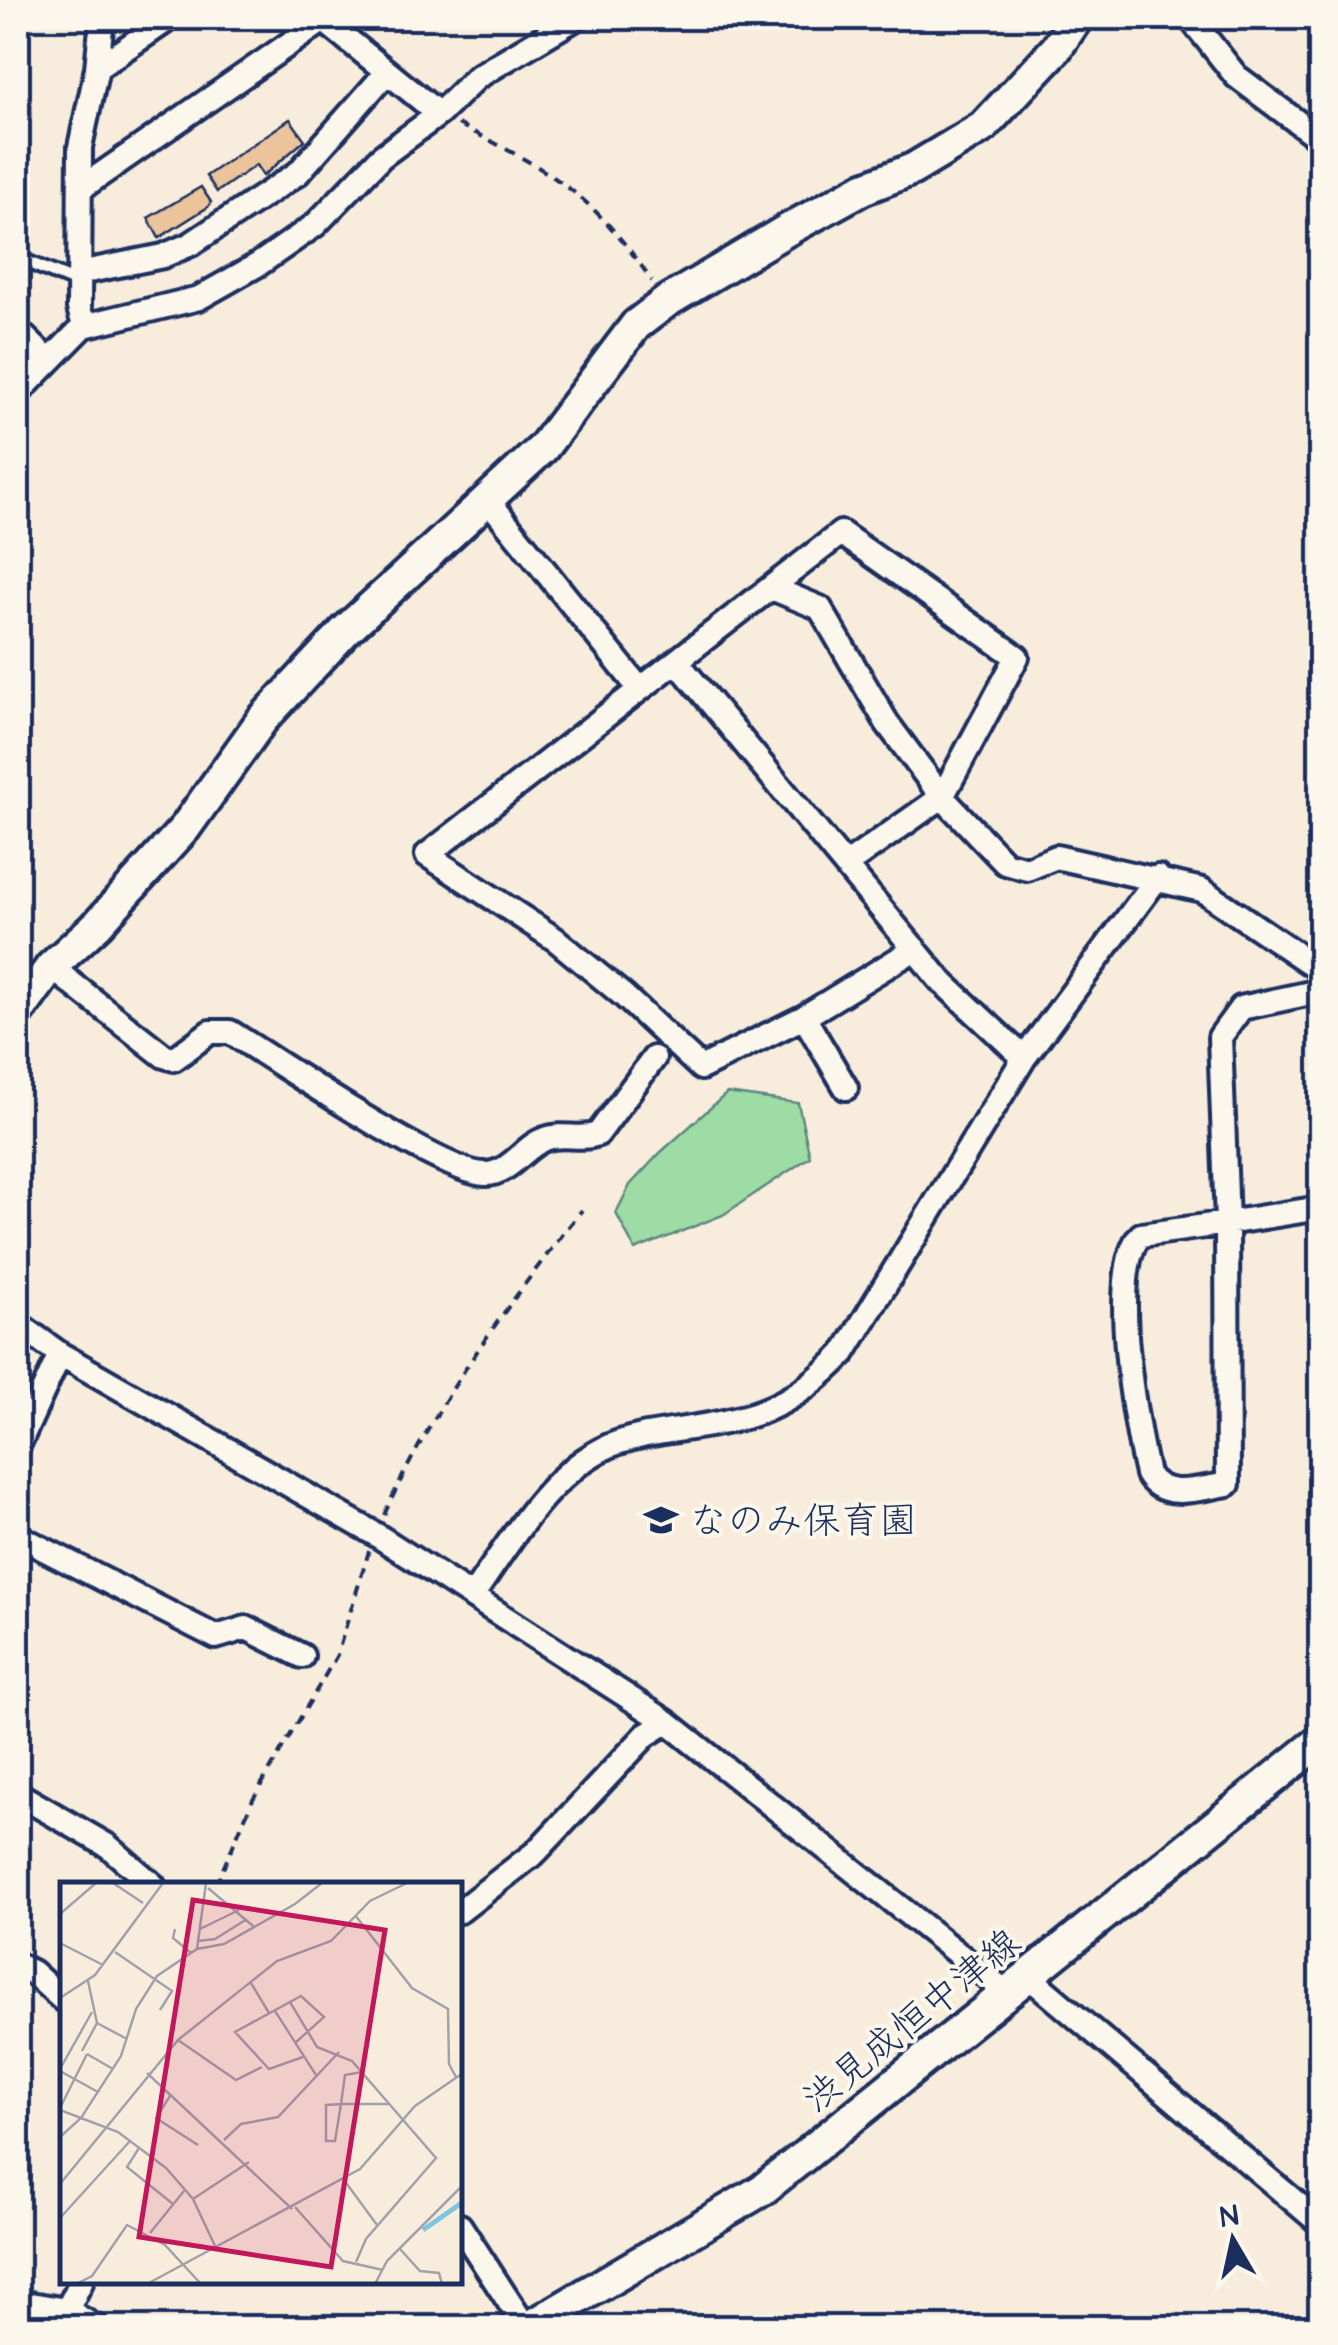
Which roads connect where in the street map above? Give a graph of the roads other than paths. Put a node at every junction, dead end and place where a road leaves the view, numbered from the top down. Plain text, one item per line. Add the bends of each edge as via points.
1 (102, 18) edge
2 (170, 18) edge
3 (323, 18) edge
4 (576, 18) edge
5 (1077, 18) edge
6 (1190, 18) edge
7 (97, 68) junction
8 (388, 72) junction
9 (439, 114) junction
10 (1320, 139) edge
11 (80, 189) junction
12 (18, 258) edge
13 (79, 278) junction
14 (84, 326) junction
15 (18, 332) edge
16 (49, 361) junction
17 (18, 392) edge
18 (488, 500) junction
19 (774, 589) junction
20 (678, 662) junction
21 (639, 688) junction
22 (942, 797) junction
23 (847, 864) junction
24 (1158, 877) junction
25 (915, 949) junction
26 (51, 966) junction
27 (1320, 970) edge
28 (1320, 991) edge
29 (18, 1013) edge
30 (804, 1017) junction
31 (654, 1058) dead end
32 (1024, 1058) junction
33 (846, 1088) dead end
34 (1320, 1208) edge
35 (1227, 1223) junction
36 (18, 1324) edge
37 (60, 1354) junction
38 (18, 1446) edge
39 (18, 1536) edge
40 (472, 1596) junction
41 (302, 1656) dead end
42 (667, 1722) junction
43 (1320, 1742) edge
44 (18, 1794) edge
45 (150, 1882) edge
46 (462, 1909) edge
47 (18, 1965) edge
48 (1017, 1984) junction
49 (60, 1997) edge
50 (1320, 2223) edge
51 (462, 2229) edge
52 (79, 2285) edge
53 (18, 2302) edge
54 (67, 2310) junction
55 (98, 2328) edge
56 (527, 2328) edge

1 - 7 street
2 - 7 street
3 - 8 street
3 - 11 street
4 - 9 street via 488,69
5 - 18 street via 984,127 787,230 636,325 543,448
6 - 10 street via 1236,76
7 - 11 street via 80,148
8 - 9 street
8 - 13 street via 298,173 192,244
9 - 14 street via 392,147 315,225 210,294
11 - 13 street
12 - 13 lane
13 - 14 street
14 - 16 street
15 - 16 street
16 - 17 street
18 - 21 street
18 - 26 street via 346,631 262,720 172,843
19 - 20 street
19 - 22 street via 820,608 887,723
19 - 22 street via 841,533 1017,657
20 - 21 street
20 - 23 street
21 - 30 street via 427,855 554,939 701,1068
22 - 23 street
22 - 24 street via 1005,863 1027,869 1056,857
23 - 25 street
24 - 27 street via 1202,890
24 - 32 street
25 - 30 street
25 - 32 street
26 - 29 street
26 - 31 street via 164,1056 174,1059 210,1032 230,1032 408,1141 460,1169 487,1174 544,1139 598,1134
28 - 35 street via 1241,1008 1220,1038
30 - 33 street
32 - 40 street via 844,1353 814,1385 738,1422 652,1434 585,1460 542,1500
34 - 35 street
35 - 35 street via 1228,1484 1166,1490 1147,1474 1127,1365 1130,1251 1141,1236
36 - 37 street
37 - 38 street
37 - 40 street
39 - 41 street via 216,1637 246,1628
40 - 42 street
42 - 46 street via 646,1735 536,1852
42 - 48 street
43 - 48 street, 渋見成恒中津線
44 - 45 street via 108,1846
47 - 49 street
48 - 50 street
48 - 56 street, 渋見成恒中津線 via 762,2190
51 - 56 street
52 - 54 street
53 - 54 street
54 - 55 street

